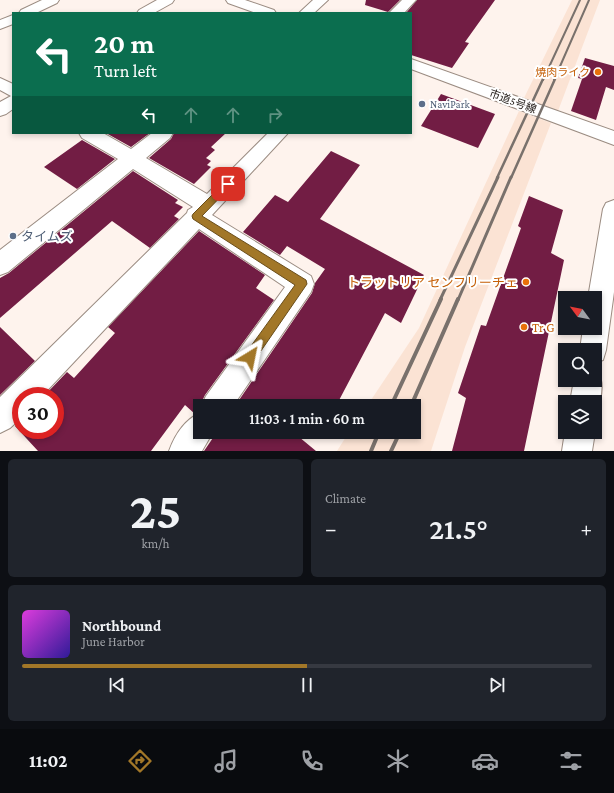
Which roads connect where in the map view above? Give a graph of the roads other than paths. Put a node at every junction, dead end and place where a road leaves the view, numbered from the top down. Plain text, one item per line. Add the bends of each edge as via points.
1 (52, 0) edge
2 (167, 0) edge
3 (233, 0) edge
4 (321, 0) edge
5 (409, 0) edge
6 (33, 12) edge
7 (146, 12) edge
8 (266, 12) edge
9 (307, 12) edge
10 (397, 12) edge
11 (12, 19) edge
12 (0, 25) edge
13 (412, 64) edge
14 (0, 83) edge
15 (12, 90) edge
16 (12, 102) edge
17 (0, 110) edge
18 (90, 134) edge
19 (163, 134) edge
20 (277, 134) edge
21 (614, 138) edge
22 (133, 159) junction
23 (614, 209) edge
24 (202, 210) junction
25 (0, 264) edge
26 (593, 343) edge
27 (30, 387) edge
28 (221, 399) edge
29 (12, 405) edge
30 (0, 418) edge
31 (193, 438) edge
32 (579, 439) edge
33 (184, 451) edge
34 (577, 451) edge

1 - 6 street
2 - 7 street
3 - 8 street
4 - 9 street
5 - 10 street
11 - 12 street
13 - 21 street, 市道5号線
14 - 15 street
16 - 17 street
18 - 22 street
19 - 22 street
20 - 24 street
22 - 24 street
22 - 25 street
23 - 26 street
24 - 27 street
24 - 28 street via 302,284
29 - 30 street
31 - 33 street
32 - 34 street

